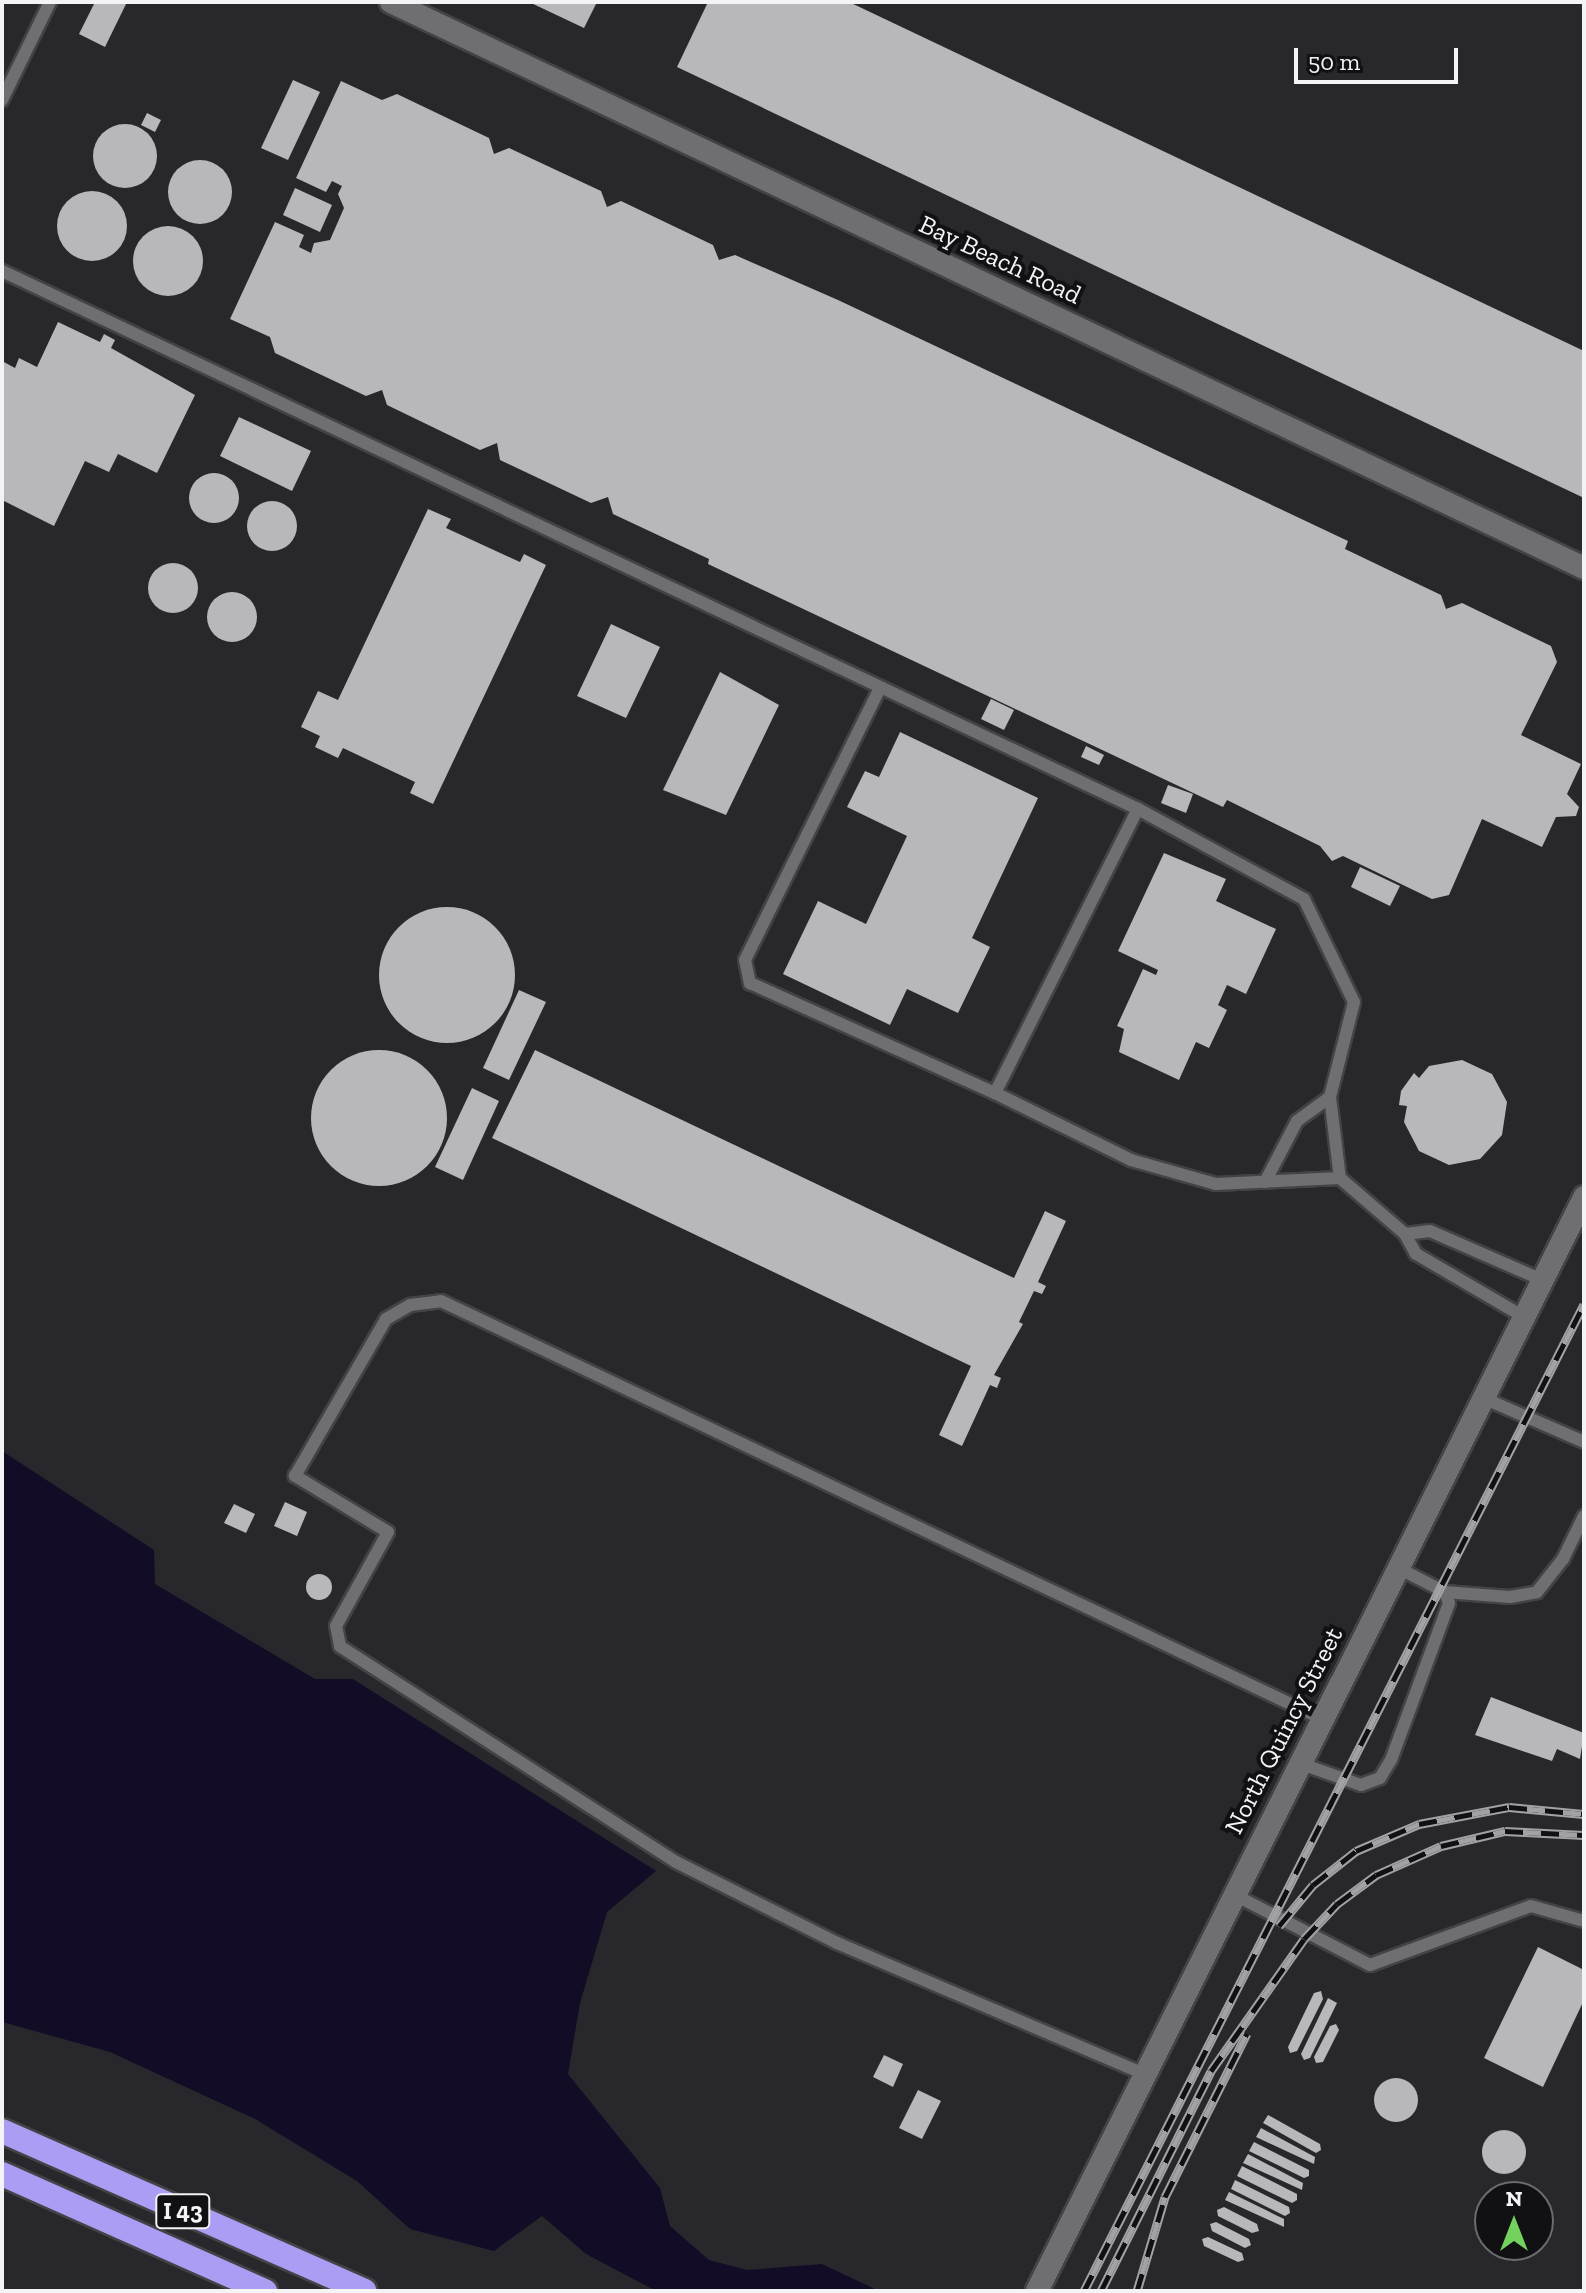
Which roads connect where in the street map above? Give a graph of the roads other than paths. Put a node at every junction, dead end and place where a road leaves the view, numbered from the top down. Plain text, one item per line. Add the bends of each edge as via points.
1 (50, 2) edge
2 (391, 2) edge
3 (2, 100) edge
4 (2, 271) edge
5 (1584, 568) edge
6 (879, 690) junction
7 (1138, 809) junction
8 (995, 1093) junction
9 (1330, 1097) junction
10 (1340, 1178) junction
11 (1265, 1182) junction
12 (1584, 1197) edge
13 (1405, 1234) junction
14 (1542, 1280) junction
15 (1524, 1317) junction
16 (1483, 1398) junction
17 (1584, 1442) edge
18 (1584, 1516) edge
19 (1398, 1568) junction
20 (1445, 1592) junction
21 (1322, 1719) junction
22 (1299, 1763) junction
23 (1233, 1894) junction
24 (1584, 1921) edge
25 (1144, 2074) junction
26 (2, 2131) edge
27 (2, 2174) edge
28 (265, 2291) edge
29 (364, 2291) edge
30 (1037, 2291) edge

1 - 3 lane
2 - 5 street, Bay Beach Road
4 - 6 lane
6 - 7 lane
6 - 8 lane via 745,960 750,983
7 - 8 lane
7 - 9 lane via 1304,899 1354,1002
8 - 11 lane via 1131,1160 1216,1184
9 - 10 lane
9 - 11 lane via 1297,1121
10 - 11 lane
10 - 13 lane
12 - 14 street, North Quincy Street
13 - 14 lane via 1430,1231
13 - 15 lane via 1416,1254
14 - 15 street, North Quincy Street
15 - 16 street, North Quincy Street
16 - 17 lane
16 - 19 street, North Quincy Street
18 - 20 lane via 1563,1559 1537,1592 1510,1597
19 - 20 lane
19 - 21 street, North Quincy Street
20 - 22 lane via 1448,1616 1380,1778 1361,1785
21 - 22 street, North Quincy Street
21 - 25 lane via 441,1301 410,1305 386,1319 295,1476 388,1532 336,1626 340,1646 676,1862 837,1943
22 - 23 street, North Quincy Street
23 - 24 lane via 1370,1965 1531,1906
23 - 25 street, North Quincy Street
25 - 30 street, North Quincy Street
26 - 29 highway, I 43
27 - 28 highway, I 43

